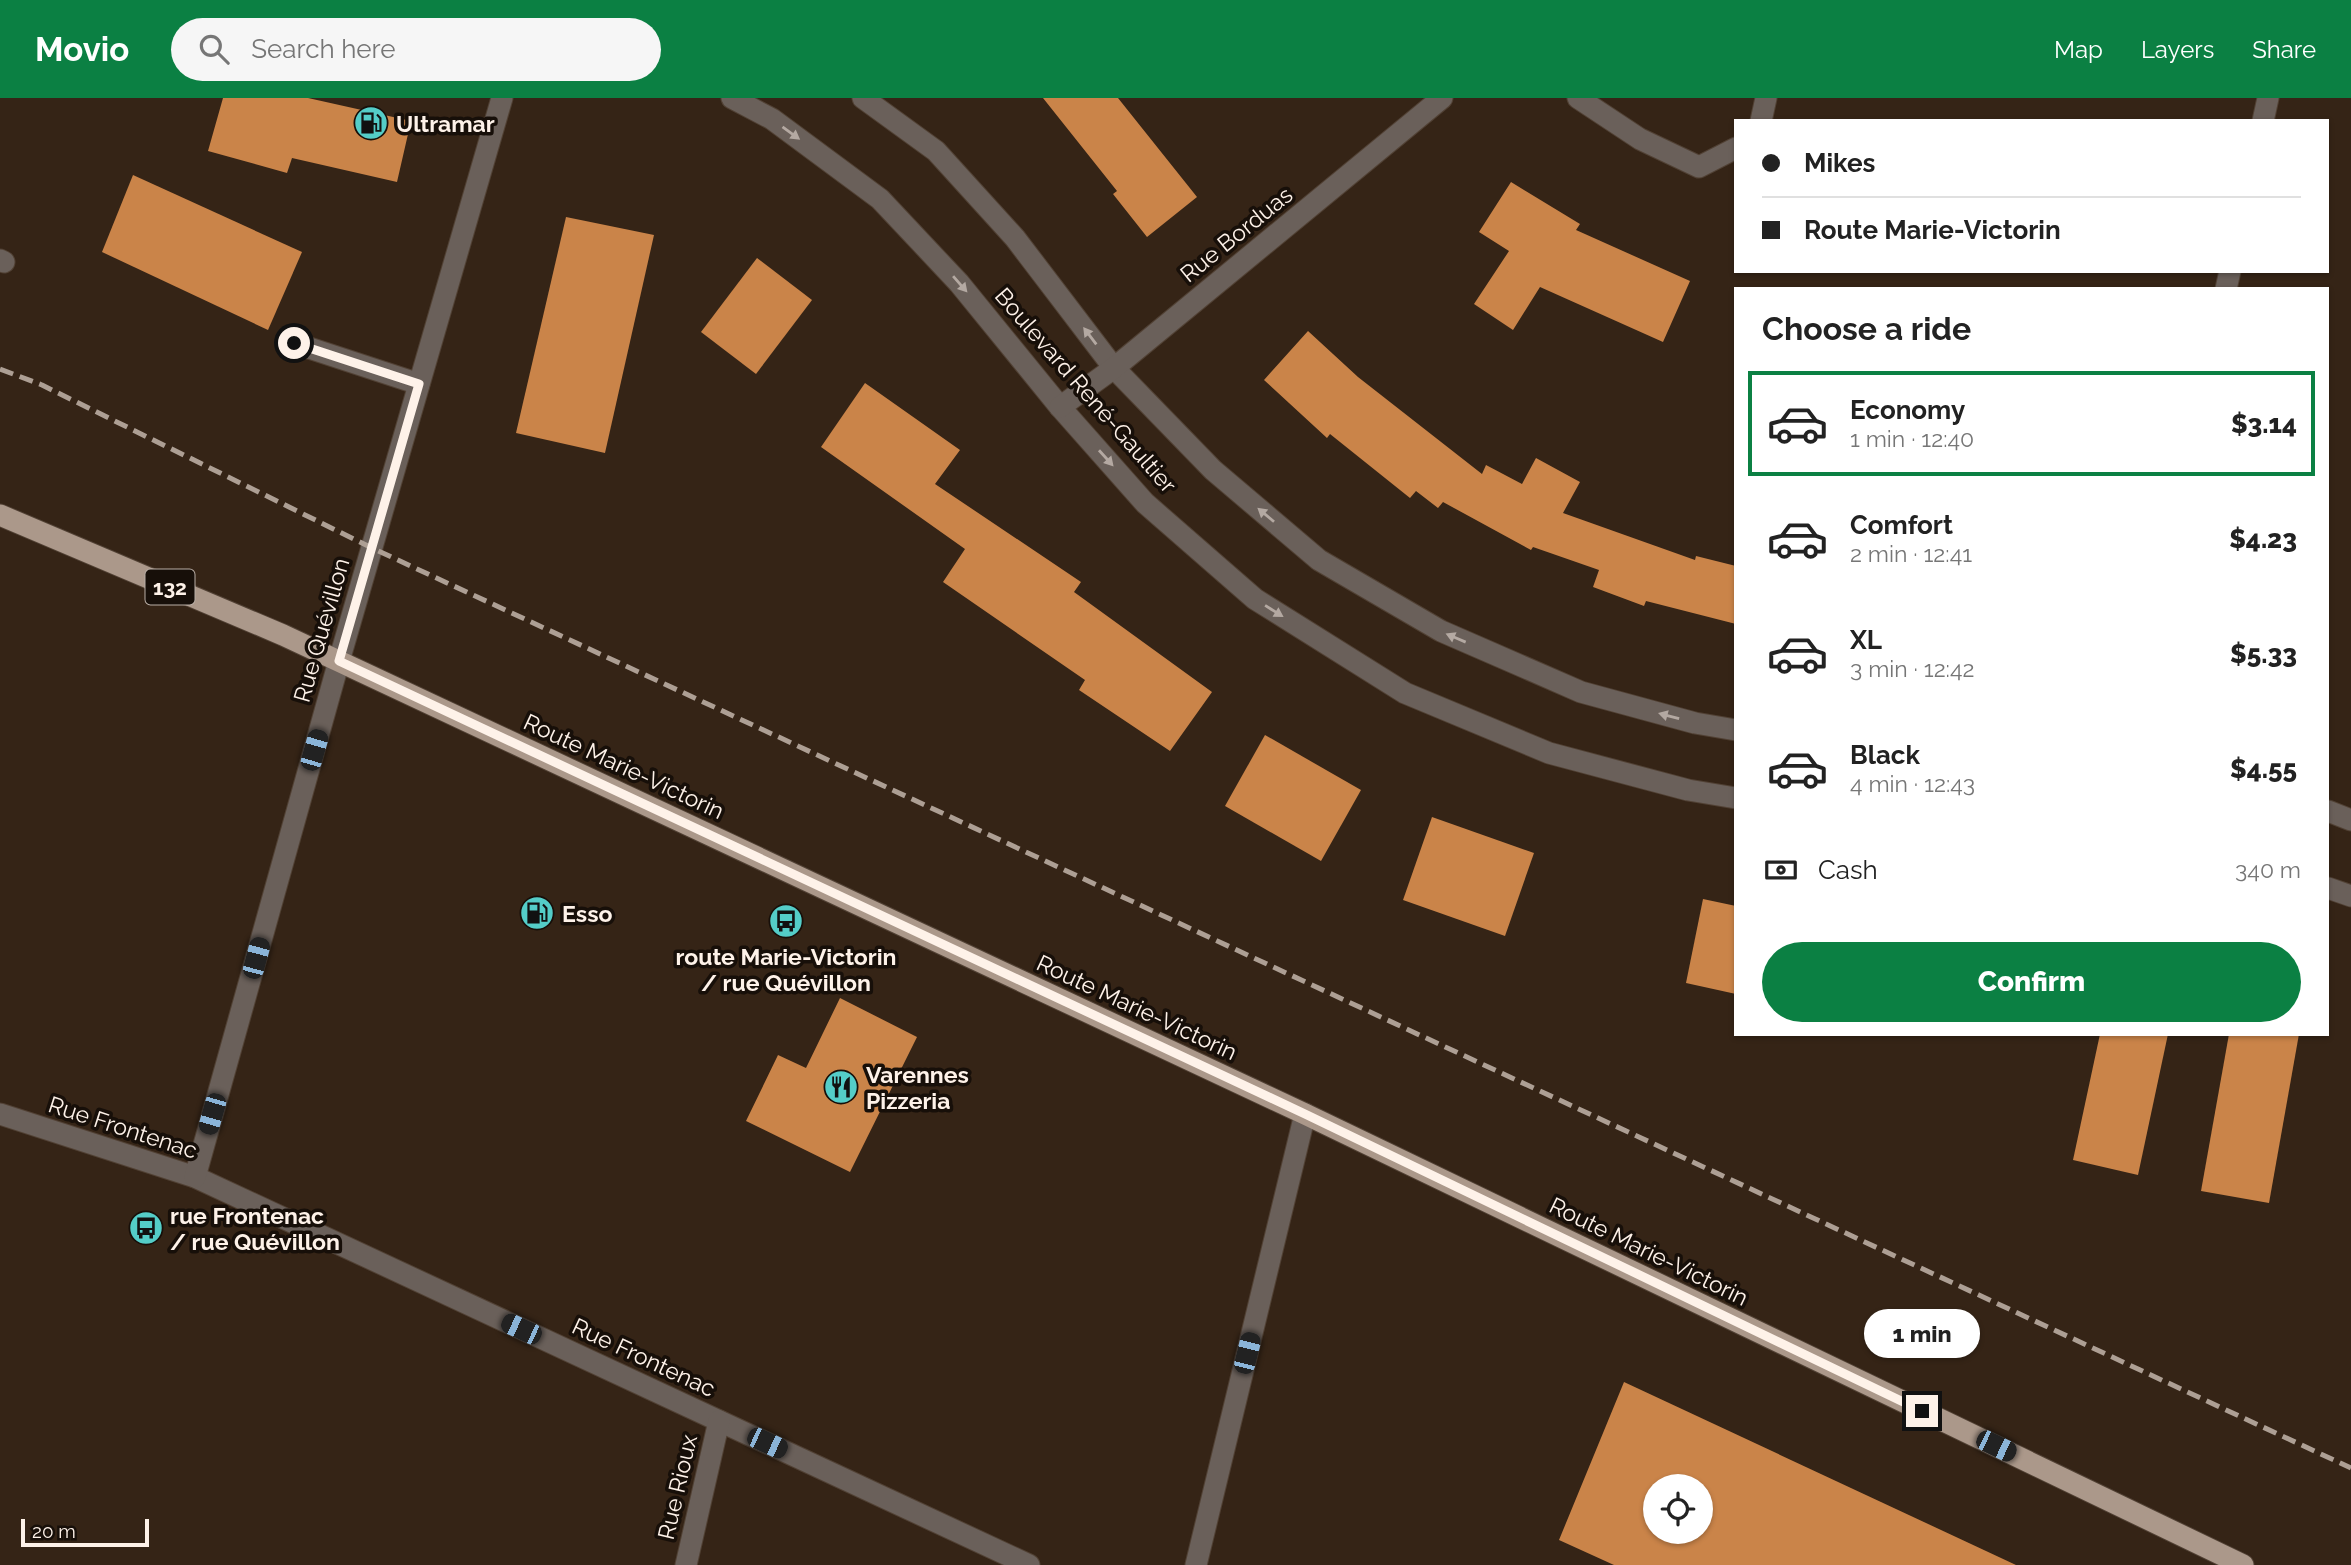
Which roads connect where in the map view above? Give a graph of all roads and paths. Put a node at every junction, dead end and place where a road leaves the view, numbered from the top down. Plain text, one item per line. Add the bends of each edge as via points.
1 (502, 98) edge
2 (732, 98) edge
3 (863, 98) edge
4 (1442, 98) edge
5 (1578, 98) edge
6 (1766, 98) edge
7 (2268, 98) edge
8 (1761, 119) edge
9 (2263, 119) edge
10 (1734, 149) edge
11 (294, 343) dead end
12 (1114, 368) junction
13 (419, 384) junction
14 (1060, 407) junction
15 (0, 515) edge
16 (339, 661) junction
17 (1734, 730) edge
18 (1734, 798) edge
19 (2329, 811) edge
20 (2351, 820) edge
21 (2329, 888) edge
22 (2351, 896) edge
23 (0, 1114) edge
24 (1305, 1114) junction
25 (195, 1177) junction
26 (719, 1421) junction
27 (686, 1565) edge
28 (1029, 1565) edge
29 (1196, 1565) edge
30 (2243, 1565) edge

1 - 13 street, Rue Quévillon
2 -> 14 street, Boulevard René-Gaultier via 772,119 880,199 959,283
12 -> 3 street, Boulevard René-Gaultier via 1015,238 936,151
4 - 12 street, Rue Borduas
5 - 10 street via 1640,139 1699,167
6 - 8 street
7 - 9 street
11 - 13 street
12 - 14 street, Rue Borduas
17 -> 12 street, Boulevard René-Gaultier via 1581,692 1441,631 1319,560 1213,471
13 - 16 street, Rue Quévillon
14 -> 18 street, Boulevard René-Gaultier via 1145,503 1255,599 1405,693 1549,753
15 - 16 main road, Route Marie-Victorin / 132
16 - 24 main road, Route Marie-Victorin / 132
16 - 25 street, Rue Quévillon
19 - 20 street
21 - 22 street
23 - 25 street, Rue Frontenac
24 - 29 street
24 - 30 main road, Route Marie-Victorin / 132
25 - 26 street, Rue Frontenac
26 - 27 street, Rue Rioux
26 - 28 street, Rue Frontenac

